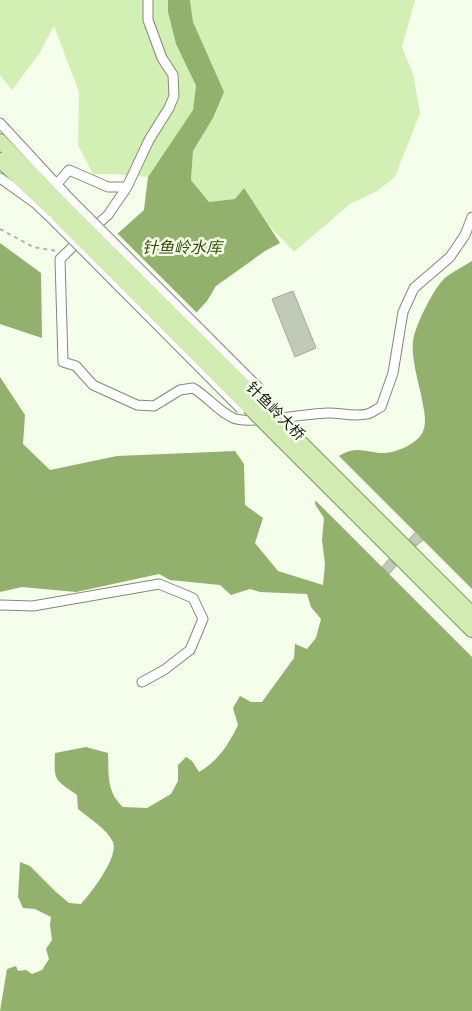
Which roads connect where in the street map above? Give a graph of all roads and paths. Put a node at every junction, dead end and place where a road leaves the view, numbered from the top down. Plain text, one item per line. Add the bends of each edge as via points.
1 (148, 0) edge
2 (0, 123) edge
3 (0, 141) edge
4 (0, 160) edge
5 (0, 178) edge
6 (56, 185) junction
7 (127, 188) junction
8 (62, 211) junction
9 (472, 217) edge
10 (0, 229) edge
11 (66, 252) junction
12 (260, 389) dead end
13 (241, 409) dead end
14 (0, 605) edge
15 (472, 614) edge
16 (472, 630) edge
17 (142, 682) dead end

1 - 7 street via 148,20 172,75 174,96
2 - 6 street
3 - 8 main road
4 - 8 main road
5 - 8 street via 35,203
6 - 7 street via 69,170 108,187
6 - 8 street
7 - 11 street via 108,215
8 - 12 street, bridge
8 - 13 street, bridge
8 - 15 main road, 针鱼岭大桥, bridge
8 - 16 main road, 针鱼岭大桥, bridge
9 - 11 street via 465,235 450,257 414,288 403,312 387,392 381,407 368,414 328,413 252,420 234,418 193,388 180,390 154,406 137,405 93,385 76,366 63,362 60,259
10 - 11 path via 33,247
14 - 17 street via 33,606 158,584 194,598 203,619 190,650

